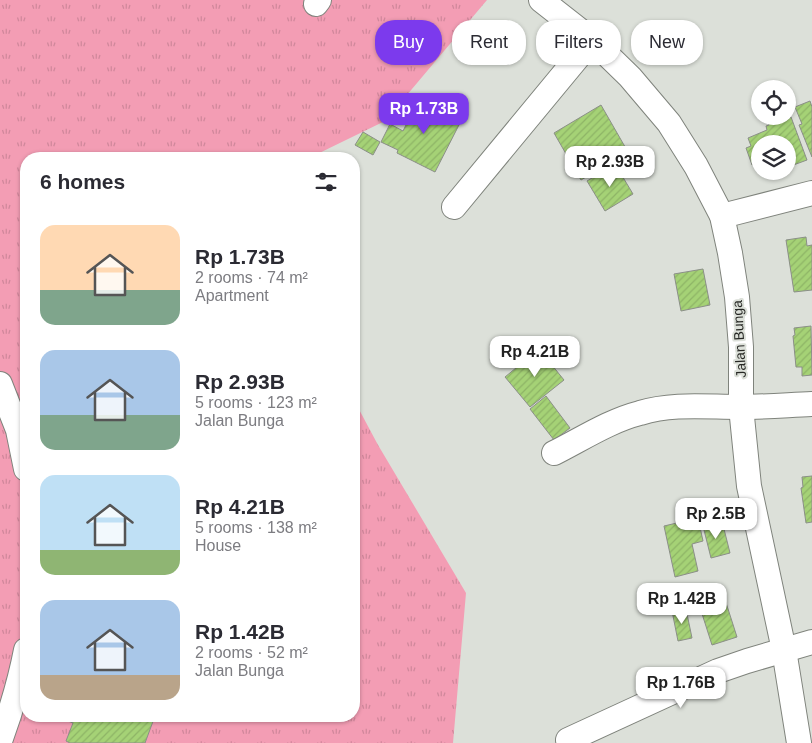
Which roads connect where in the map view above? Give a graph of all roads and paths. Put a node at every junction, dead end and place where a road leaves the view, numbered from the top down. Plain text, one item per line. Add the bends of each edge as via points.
1 (541, 0) edge
2 (566, 20) edge
3 (571, 65) edge
4 (618, 65) edge
5 (812, 193) edge
6 (454, 207) dead end
7 (722, 216) junction
8 (0, 384) edge
9 (812, 404) edge
10 (741, 407) junction
11 (20, 440) edge
12 (554, 453) dead end
13 (812, 642) edge
14 (784, 650) junction
15 (20, 678) edge
16 (568, 740) dead end
17 (0, 741) edge
18 (799, 743) edge

1 - 2 street, Jalan Bunga
3 - 6 street
4 - 7 street, Jalan Bunga via 669,123
5 - 7 street
7 - 10 street, Jalan Bunga via 737,297
8 - 11 street
9 - 10 street
10 - 12 street via 687,406 641,412 605,426
10 - 14 street, Jalan Bunga via 749,486
13 - 14 street
14 - 16 street via 718,671
14 - 18 street, Jalan Bunga
15 - 17 street

